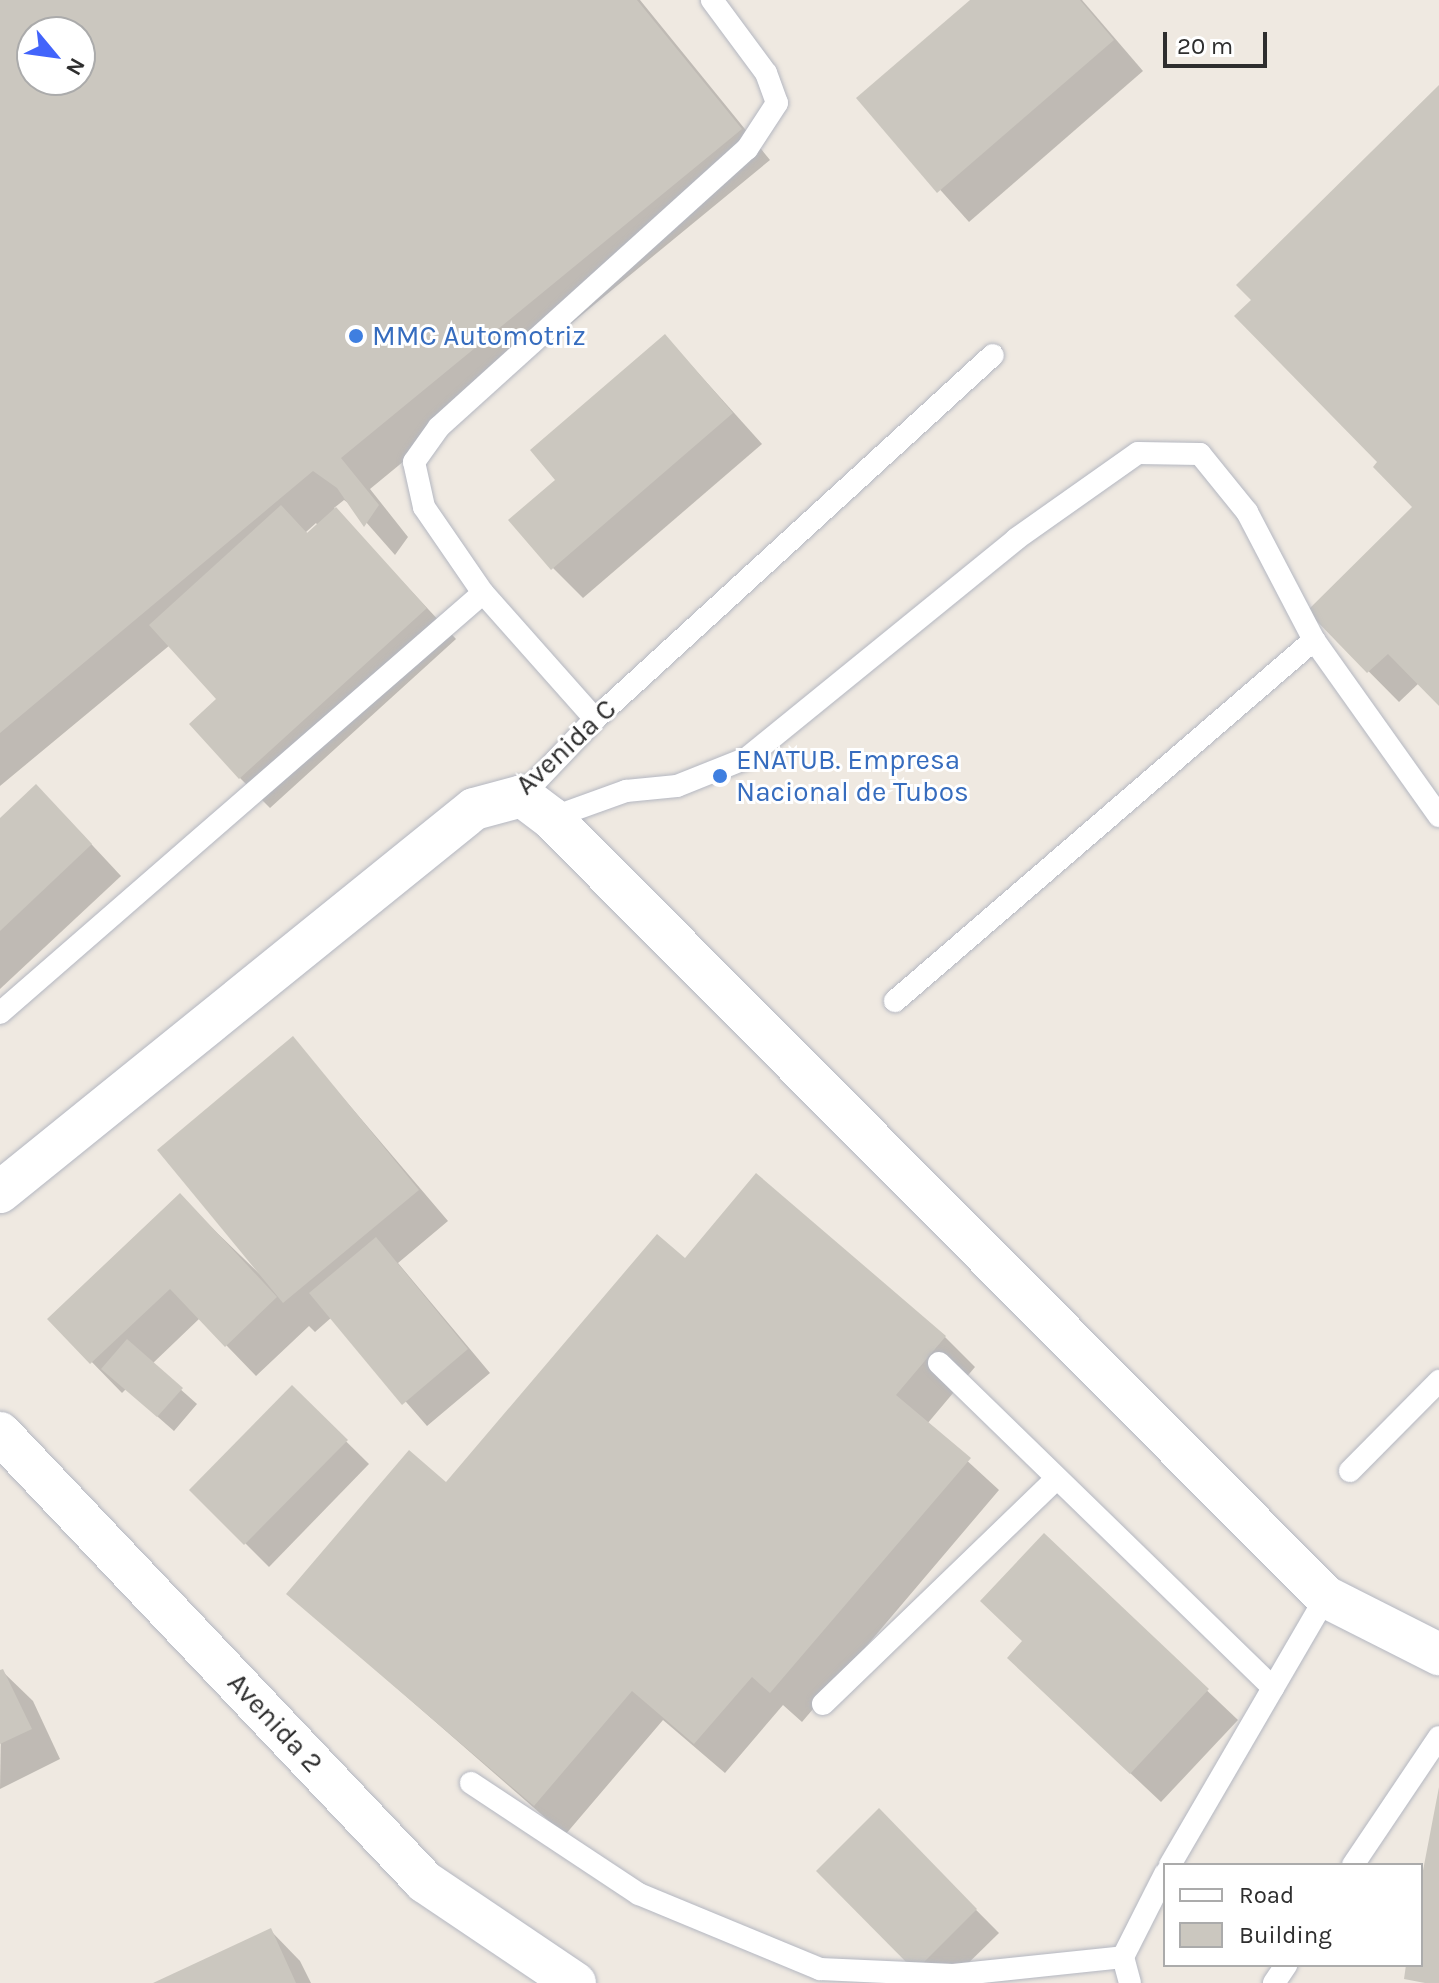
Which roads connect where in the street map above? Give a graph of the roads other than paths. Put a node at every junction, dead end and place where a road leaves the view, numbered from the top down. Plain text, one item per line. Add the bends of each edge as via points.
1 (712, 0) edge
2 (993, 355) dead end
3 (483, 593) junction
4 (1314, 640) junction
5 (595, 719) junction
6 (536, 807) junction
7 (1439, 816) edge
8 (895, 1001) dead end
9 (0, 1013) edge
10 (0, 1192) edge
11 (939, 1363) dead end
12 (1439, 1381) edge
13 (0, 1433) edge
14 (1350, 1471) dead end
15 (1057, 1478) junction
16 (1326, 1597) junction
17 (1439, 1654) edge
18 (1273, 1688) junction
19 (823, 1704) dead end
20 (1439, 1737) edge
21 (471, 1783) dead end
22 (1171, 1863) edge
23 (1354, 1863) edge
24 (1163, 1878) edge
25 (1123, 1957) junction
26 (575, 1983) edge
27 (1130, 1983) edge

1 - 3 lane via 766,73 777,103 747,149 439,427 414,462 424,507
2 - 5 lane, Avenida C
3 - 5 lane
3 - 9 lane
4 - 6 lane via 1247,512 1200,454 1138,453 1016,539 747,758 677,786
4 - 7 lane
4 - 8 lane
5 - 6 lane, Avenida C
6 - 10 street, Avenida C via 474,809
6 - 16 street
11 - 15 lane
12 - 14 lane
13 - 26 street, Avenida 2 via 425,1882
15 - 18 lane
15 - 19 lane
16 - 17 street
16 - 18 lane
18 - 22 lane
20 - 23 lane
21 - 25 lane via 639,1894 820,1969 953,1975
24 - 25 lane
25 - 27 lane

